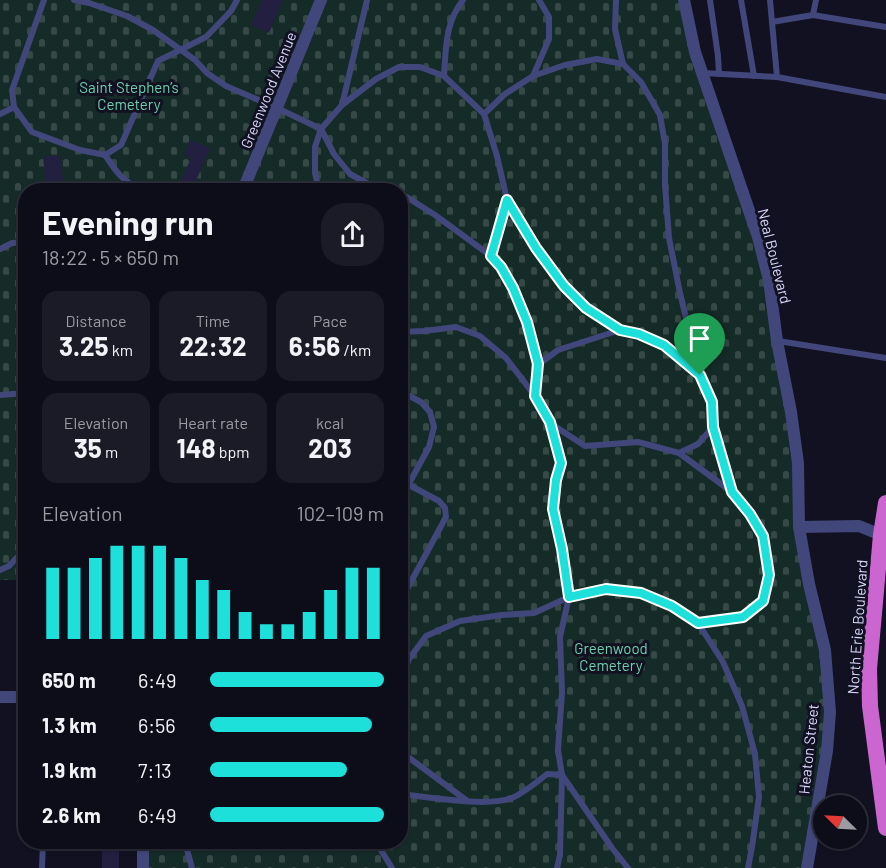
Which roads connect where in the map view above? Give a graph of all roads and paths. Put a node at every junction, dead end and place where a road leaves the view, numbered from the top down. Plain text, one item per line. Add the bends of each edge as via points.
1 (44, 0) edge
2 (74, 0) edge
3 (237, 0) edge
4 (321, 0) edge
5 (367, 0) edge
6 (463, 0) edge
7 (539, 0) edge
8 (616, 0) edge
9 (684, 0) edge
10 (710, 0) edge
11 (741, 0) edge
12 (770, 0) edge
13 (816, 0) edge
14 (813, 15) junction
15 (772, 22) junction
16 (886, 27) edge
17 (180, 50) junction
18 (624, 64) junction
19 (702, 73) junction
20 (719, 74) junction
21 (444, 76) junction
22 (534, 76) junction
23 (754, 76) junction
24 (777, 77) junction
25 (886, 97) edge
26 (342, 105) junction
27 (14, 106) junction
28 (277, 108) junction
29 (0, 114) edge
30 (484, 114) junction
31 (321, 129) junction
32 (105, 155) junction
33 (129, 183) edge
34 (246, 183) edge
35 (317, 183) edge
36 (367, 183) edge
37 (408, 198) edge
38 (507, 200) junction
39 (18, 243) edge
40 (0, 249) edge
41 (491, 256) junction
42 (620, 330) junction
43 (408, 332) edge
44 (777, 341) junction
45 (886, 358) edge
46 (538, 364) junction
47 (700, 375) junction
48 (18, 394) edge
49 (0, 395) edge
50 (408, 395) edge
51 (535, 396) junction
52 (550, 422) junction
53 (713, 427) junction
54 (679, 453) junction
55 (409, 485) joint
56 (732, 492) junction
57 (886, 503) edge
58 (800, 527) junction
59 (884, 536) edge
60 (18, 556) edge
61 (0, 570) edge
62 (408, 587) edge
63 (569, 597) junction
64 (698, 623) junction
65 (408, 662) edge
66 (0, 697) edge
67 (18, 697) edge
68 (408, 757) edge
69 (562, 775) junction
70 (408, 795) edge
71 (467, 801) junction
72 (886, 828) edge
73 (42, 849) edge
74 (143, 849) edge
75 (187, 849) edge
76 (380, 849) edge
77 (42, 868) edge
78 (143, 868) edge
79 (192, 868) edge
80 (392, 868) edge
81 (557, 868) edge
82 (628, 868) edge
83 (748, 868) edge
84 (807, 868) edge

1 - 27 lane via 12,90
2 - 17 lane via 127,16
3 - 17 lane via 206,37
4 - 28 street, Greenwood Avenue
5 - 26 lane
6 - 21 lane via 448,31
7 - 22 lane via 549,17 549,39
8 - 18 lane via 615,28
9 - 19 street, Neal Boulevard
10 - 20 lane
11 - 23 lane
12 - 15 lane
13 - 14 lane
14 - 15 lane
14 - 16 lane
15 - 24 lane
17 - 28 lane via 226,86
17 - 32 lane via 158,61 121,145
18 - 22 lane via 597,59
18 - 47 lane via 641,82 660,115 669,238
19 - 20 lane
19 - 44 street, Neal Boulevard via 758,237 769,280
20 - 23 lane
21 - 26 lane via 420,67 399,67
21 - 30 lane
22 - 30 lane via 504,94
23 - 24 lane
24 - 25 lane
26 - 31 lane
27 - 29 lane
27 - 32 lane via 32,132
28 - 31 lane
28 - 34 street, Greenwood Avenue
30 - 38 lane
31 - 35 lane via 315,147
31 - 36 lane via 350,174
32 - 33 lane
37 - 41 lane
38 - 41 lane
38 - 42 lane via 564,286 586,308
39 - 40 lane
41 - 46 lane via 513,288
42 - 46 lane via 558,351
42 - 47 lane via 664,345
43 - 51 lane via 456,327 480,336 506,358
44 - 45 lane
44 - 58 street, Neal Boulevard via 798,463
46 - 51 lane
47 - 53 lane via 712,402
48 - 49 lane
50 - 55 lane via 430,412 434,427 429,447
51 - 52 lane
52 - 54 lane via 585,446 638,442
52 - 63 lane via 561,463 553,509
53 - 54 lane via 698,444
53 - 56 lane
54 - 56 lane
55 - 62 lane via 439,501 446,517
56 - 64 lane via 763,536 769,575 763,601 743,617
57 - 59 highway, North Erie Boulevard
58 - 59 street via 859,526
58 - 84 street, Heaton Street via 825,650 830,712
59 - 72 highway, North Erie Boulevard via 869,669
60 - 61 lane
63 - 64 lane via 606,589 641,593
63 - 65 lane via 534,613 460,621 426,636
63 - 69 lane via 560,637 558,750
64 - 83 lane via 723,662 742,706 755,754 759,797
66 - 67 street
68 - 71 lane
69 - 71 lane via 547,774 510,799
69 - 81 lane
69 - 82 lane
70 - 71 lane
73 - 77 lane
74 - 78 street
75 - 79 lane
76 - 80 lane

